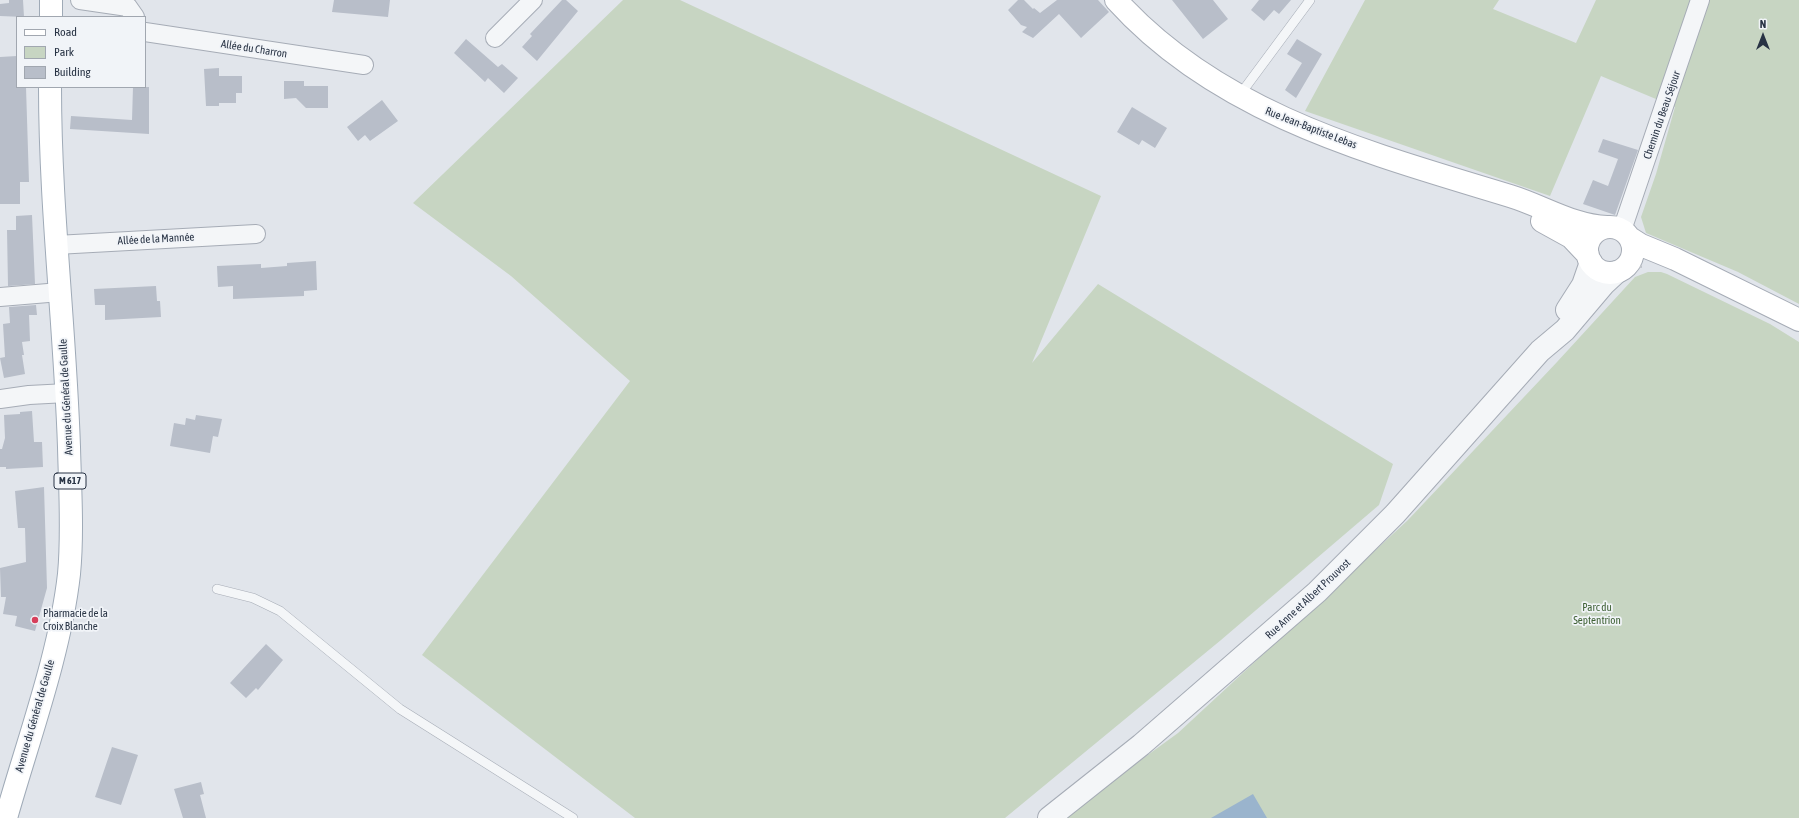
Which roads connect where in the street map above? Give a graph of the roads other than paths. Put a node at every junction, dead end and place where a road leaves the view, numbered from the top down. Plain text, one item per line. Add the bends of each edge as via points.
1 (51, 0) edge
2 (80, 0) edge
3 (533, 0) edge
4 (1116, 0) edge
5 (1310, 0) edge
6 (1700, 0) edge
7 (51, 16) edge
8 (134, 16) edge
9 (146, 32) edge
10 (495, 38) dead end
11 (364, 65) dead end
12 (50, 88) edge
13 (1238, 96) junction
14 (1465, 183) junction
15 (1620, 232) junction
16 (256, 234) dead end
17 (56, 245) junction
18 (1589, 258) junction
19 (1624, 266) junction
20 (1696, 269) junction
21 (60, 292) junction
22 (0, 296) edge
23 (1799, 320) edge
24 (1540, 351) junction
25 (66, 393) junction
26 (0, 399) edge
27 (217, 589) dead end
28 (6, 818) edge
29 (573, 818) edge
30 (1049, 818) edge

1 - 7 main road
2 - 8 street via 128,7
3 - 10 street
4 - 13 main road, Rue Jean-Baptiste Lebas via 1170,51
5 - 13 lane
6 - 15 street, Chemin du Beau Séjour
9 - 11 street, Allée du Charron
12 - 17 main road, Avenue du Général de Gaulle / M 617
13 - 14 main road, Rue Jean-Baptiste Lebas via 1279,117 1319,133
14 - 15 main road, Rue Jean-Baptiste Lebas via 1522,200 1583,224
14 - 18 main road, Rue Jean-Baptiste Lebas via 1556,227 1578,242
15 - 18 main road via 1600,229 1588,244
15 - 19 main road via 1633,248
15 - 20 main road, Rue Jean-Baptiste Lebas via 1641,245
16 - 17 street, Allée de la Mannée
17 - 21 main road, Avenue du Général de Gaulle / M 617
18 - 19 main road via 1602,271
18 - 24 street, Rue Anne et Albert Prouvost via 1583,285
19 - 20 main road, Rue Jean-Baptiste Lebas via 1640,259
19 - 24 street, Rue Anne et Albert Prouvost via 1604,284 1565,330
20 - 23 main road, Rue Jean-Baptiste Lebas
21 - 22 street
21 - 25 main road, Avenue du Général de Gaulle / M 617
24 - 30 street, Rue Anne et Albert Prouvost via 1395,514 1323,587 1141,745
25 - 26 street
25 - 28 main road, Avenue du Général de Gaulle / M 617 via 71,523 66,598 56,646
27 - 29 lane via 253,598 280,611 400,709

